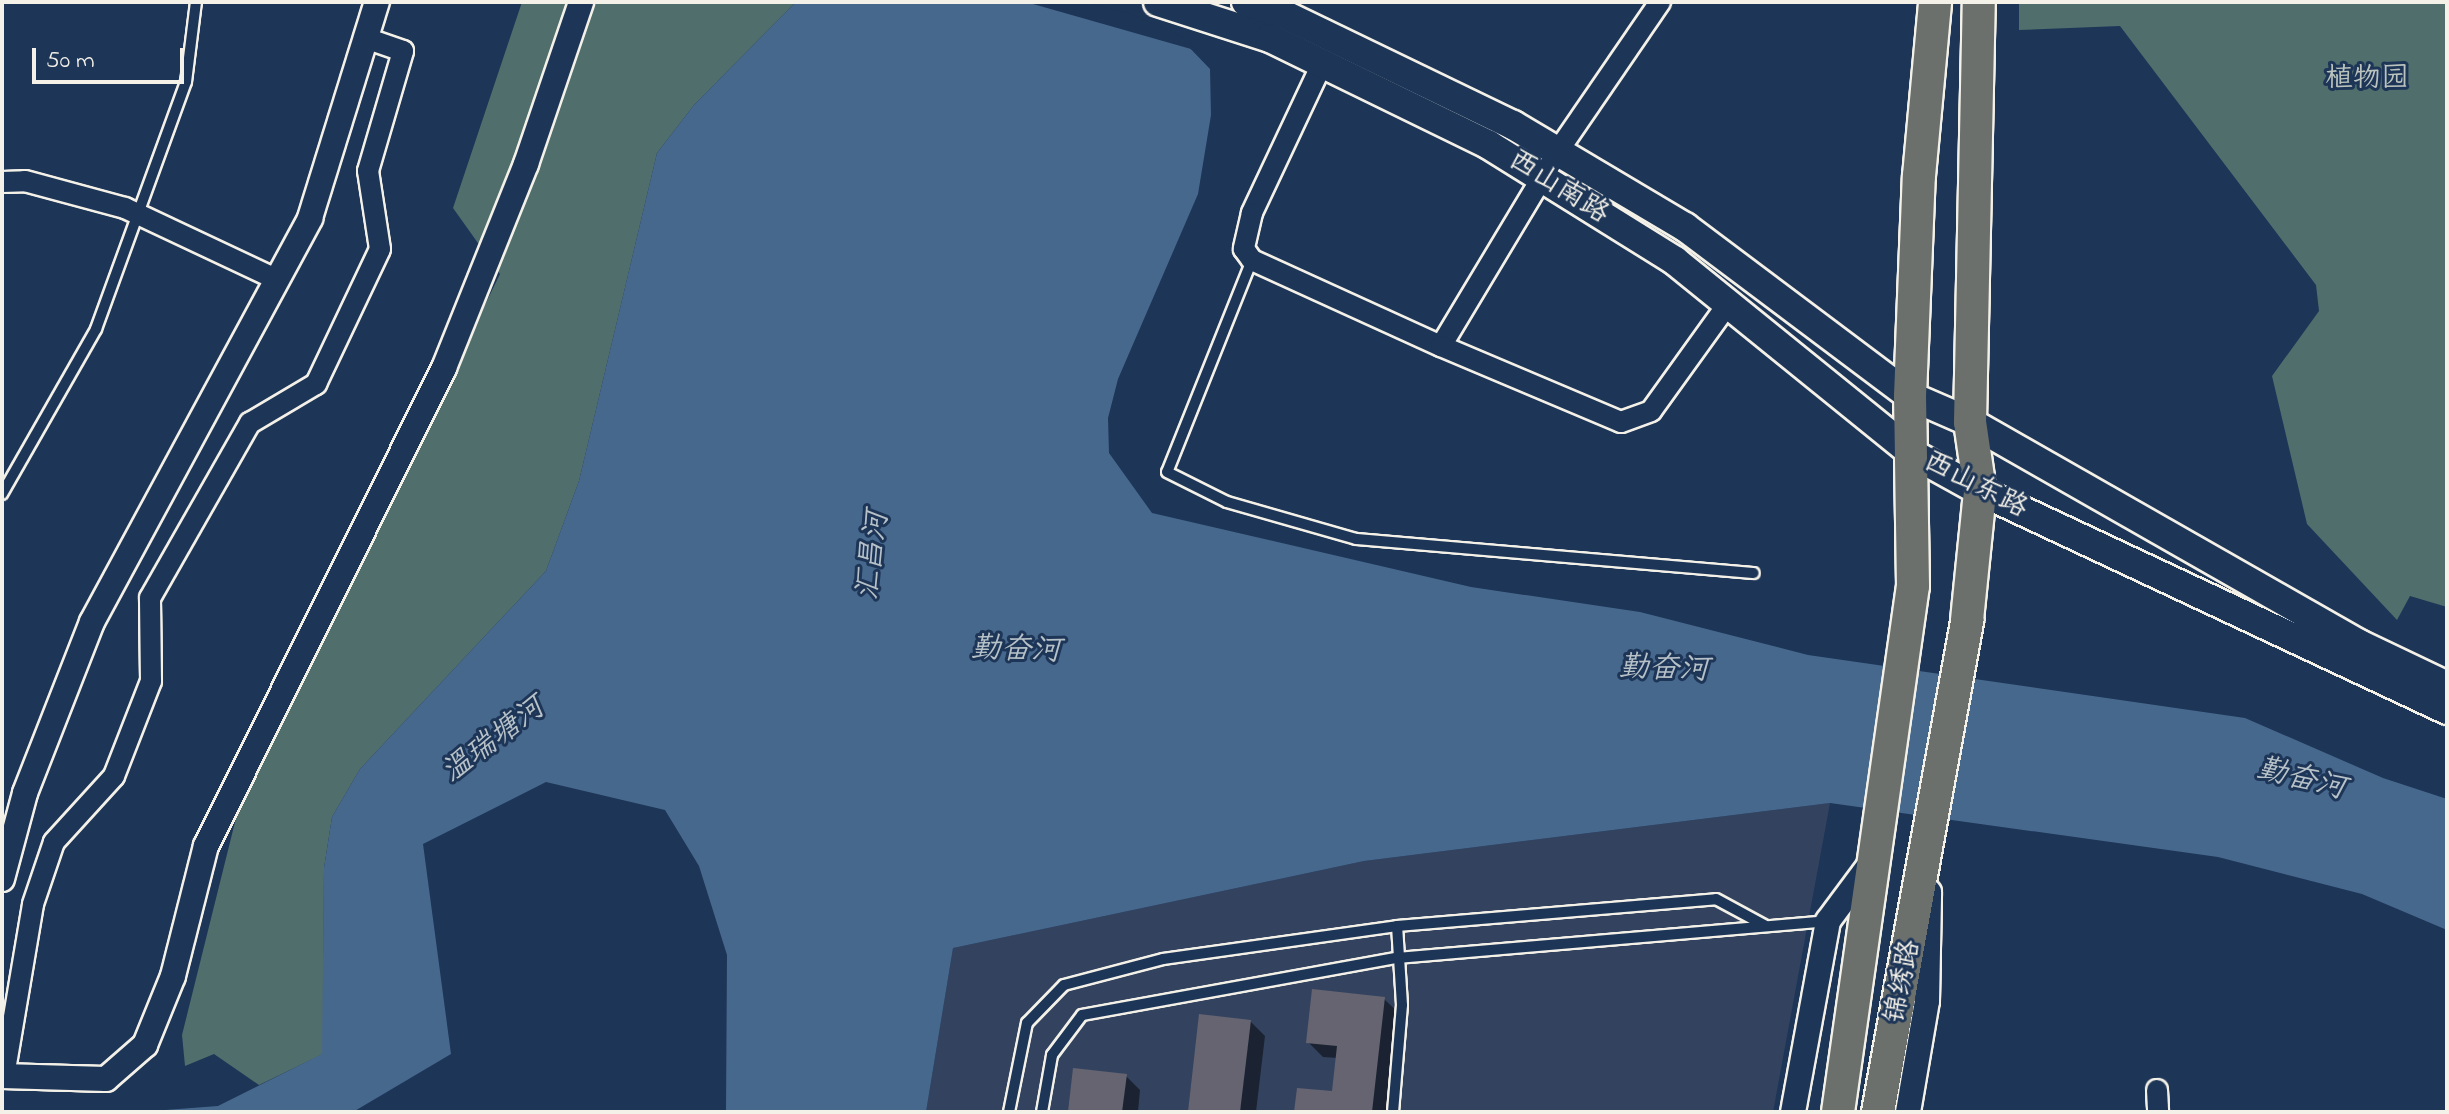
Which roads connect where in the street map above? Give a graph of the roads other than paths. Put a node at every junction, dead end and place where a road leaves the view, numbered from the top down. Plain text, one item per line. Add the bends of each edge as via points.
1 (196, 2) edge
2 (377, 2) edge
3 (581, 2) edge
4 (1158, 2) edge
5 (1660, 2) edge
6 (1935, 2) edge
7 (1979, 2) edge
8 (1253, 10) edge
9 (366, 38) junction
10 (1322, 64) junction
11 (1558, 151) junction
12 (1542, 178) junction
13 (2, 182) edge
14 (139, 214) junction
15 (1252, 260) junction
16 (278, 280) junction
17 (1728, 304) junction
18 (1441, 346) junction
19 (1910, 396) junction
20 (1970, 422) junction
21 (1913, 454) junction
22 (1980, 491) junction
23 (2, 494) edge
24 (1754, 573) dead end
25 (2447, 686) edge
26 (2447, 710) edge
27 (13, 789) edge
28 (1929, 852) junction
29 (1876, 857) junction
30 (2, 879) edge
31 (1828, 921) junction
32 (1397, 926) junction
33 (1766, 926) junction
34 (1397, 958) junction
35 (3, 1076) edge
36 (2157, 1090) dead end
37 (1009, 1112) edge
38 (1042, 1112) edge
39 (1393, 1112) edge
40 (1793, 1112) edge
41 (1838, 1112) edge
42 (1878, 1112) edge
43 (1908, 1112) edge
44 (2158, 1112) edge

1 - 14 lane via 186,82
2 - 9 street
3 - 35 street via 526,164 444,368 206,846 173,976 145,1045 106,1079
4 - 8 main road, 西山南路
5 - 11 street
6 - 19 main road, 西山东路 via 1919,176
7 - 20 main road, 西山东路
8 - 10 main road, 西山南路
8 - 11 main road, 西山南路 via 1499,118
9 - 16 street via 310,218
9 - 35 street via 403,51 368,171 380,249 316,384 250,423 150,598 151,681 114,776 54,842 33,904
10 - 12 main road, 西山南路 via 1489,145
10 - 15 street via 1252,213 1244,249
11 - 12 street
11 - 19 main road, 西山南路 via 1685,227
12 - 17 main road, 西山南路 via 1675,261
12 - 18 street
13 - 14 street via 25,181
14 - 16 street
14 - 23 lane via 96,329
15 - 18 street
15 - 24 lane via 1167,472 1227,502 1356,539
16 - 27 street via 92,622
17 - 18 street via 1651,411 1621,422
17 - 21 main road, 西山南路
19 - 20 main road, 西山南路
19 - 21 main road, 西山东路
20 - 22 main road
20 - 25 main road, 西山东路 via 2359,644
21 - 22 main road, 西山东路
21 - 29 main road, 锦绣路 via 1913,586
22 - 26 main road, 西山东路
22 - 28 main road, 锦绣路 via 1967,620
27 - 30 street
28 - 42 main road, 锦绣路
28 - 43 street via 1927,1001
29 - 31 street
29 - 41 main road, 锦绣路
31 - 33 lane
31 - 40 street
32 - 33 lane via 1716,899
32 - 34 lane
32 - 37 lane via 1163,959 1064,985 1027,1023
33 - 34 lane
34 - 38 lane via 1082,1015 1052,1055
34 - 39 lane via 1402,1005
36 - 44 street

